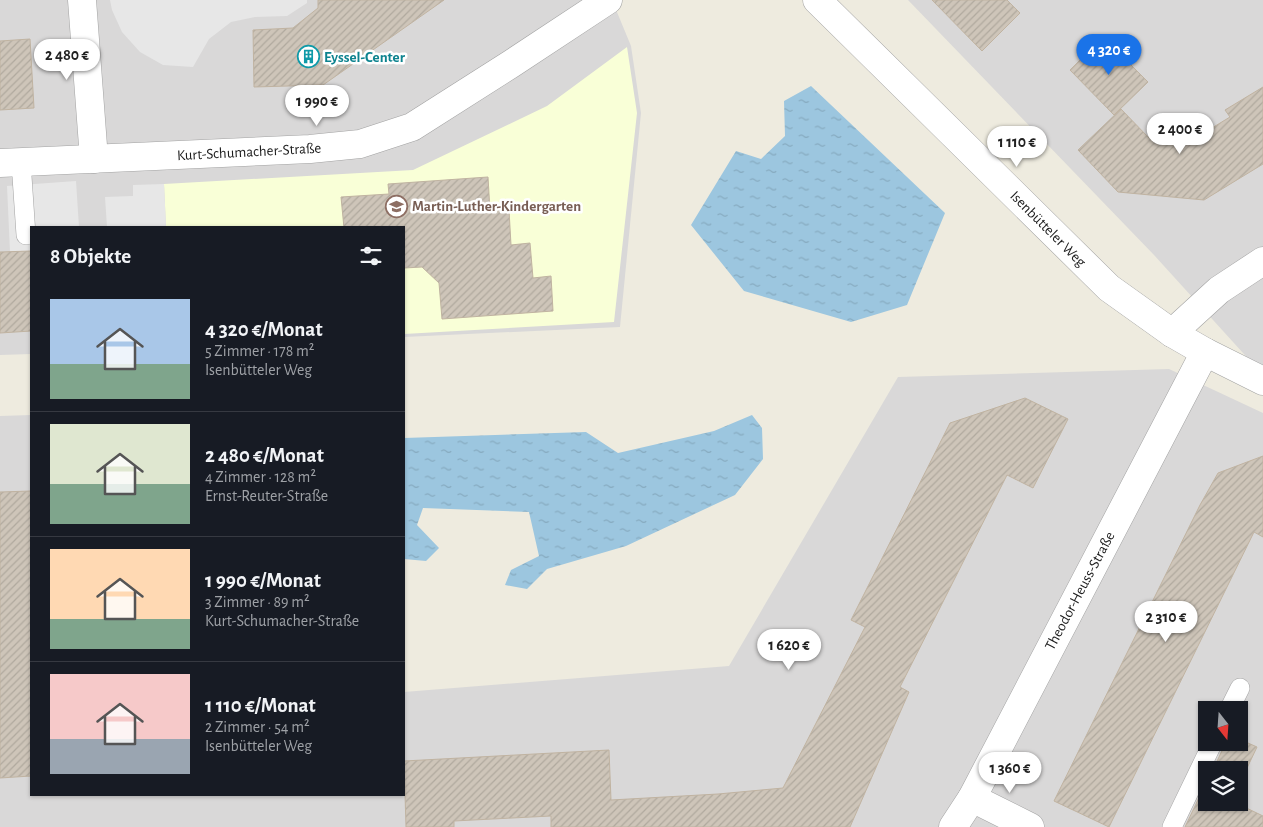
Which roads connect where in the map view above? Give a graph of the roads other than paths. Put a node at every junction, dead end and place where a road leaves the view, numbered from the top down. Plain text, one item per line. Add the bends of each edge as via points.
1 (82, 0) edge
2 (608, 0) edge
3 (817, 0) edge
4 (94, 159) junction
5 (10, 163) edge
6 (26, 235) dead end
7 (1263, 261) edge
8 (1172, 333) junction
9 (1205, 352) junction
10 (1263, 381) edge
11 (1240, 688) dead end
12 (1234, 701) edge
13 (1209, 751) edge
14 (972, 798) junction
15 (952, 827) edge
16 (1030, 827) edge
17 (1172, 827) edge

1 - 4 street
2 - 4 street, Kurt-Schumacher-Straße via 412,126 360,144
3 - 8 street, Isenbütteler Weg via 1109,288
4 - 5 street, Kurt-Schumacher-Straße
5 - 6 lane
7 - 8 street via 1219,290
8 - 9 street, Isenbütteler Weg
9 - 10 street, Isenbütteler Weg
9 - 14 street, Theodor-Heuss-Straße
11 - 12 lane
13 - 17 lane
14 - 15 street, Theodor-Heuss-Straße
14 - 16 street

